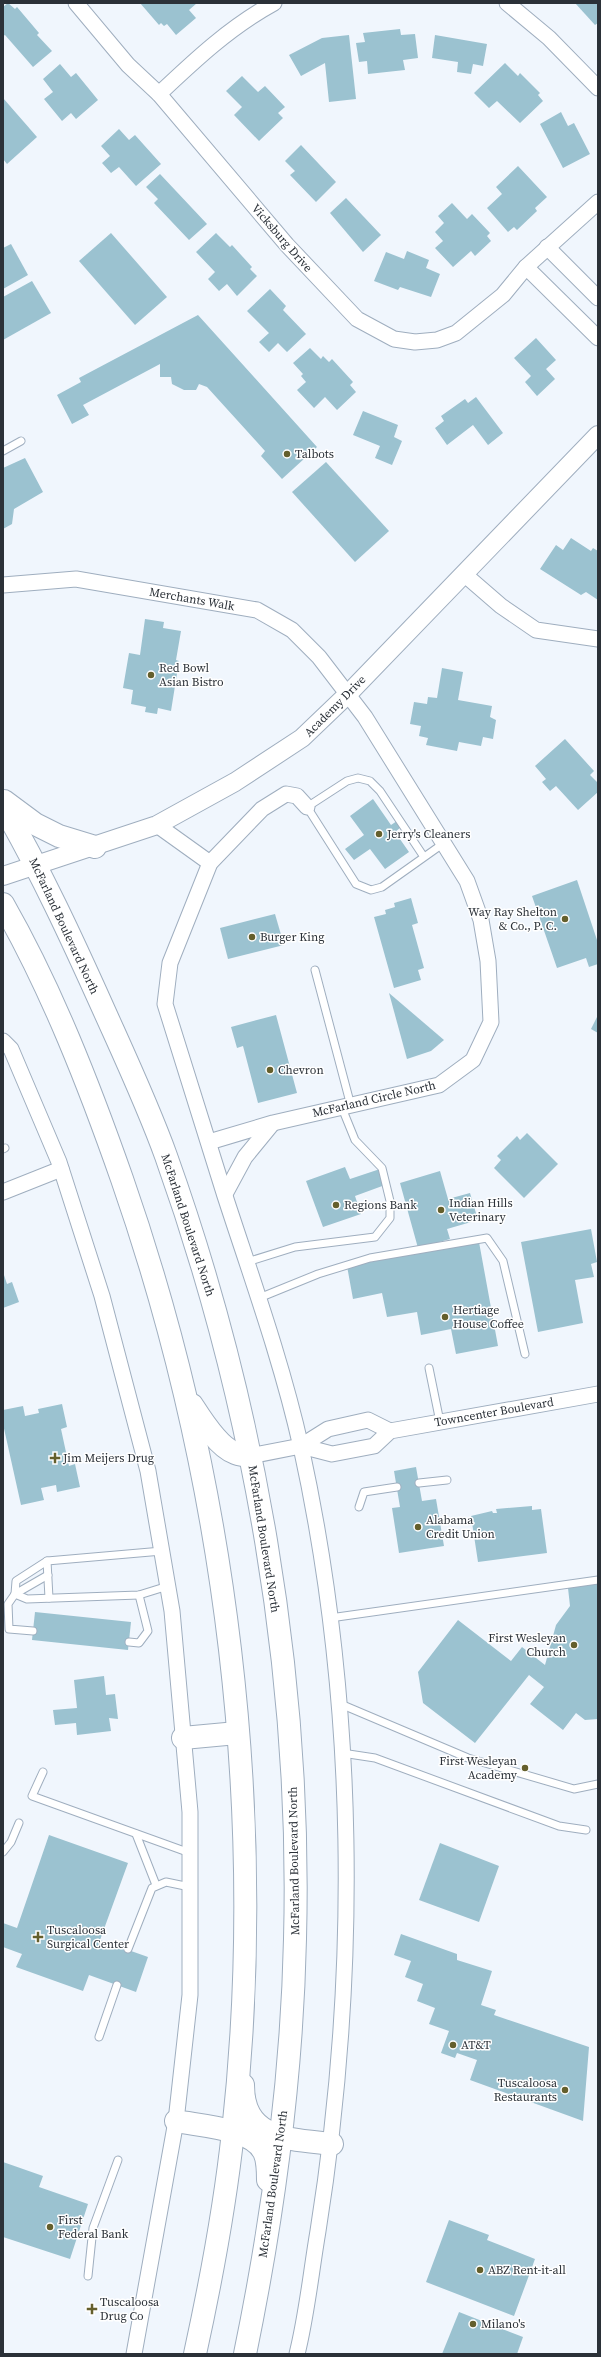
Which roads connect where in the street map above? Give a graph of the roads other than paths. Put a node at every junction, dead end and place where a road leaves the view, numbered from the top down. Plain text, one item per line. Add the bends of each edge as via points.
1 (76, 3) edge
2 (274, 3) edge
3 (507, 3) edge
4 (598, 88) edge
5 (159, 94) junction
6 (598, 202) edge
7 (547, 248) junction
8 (526, 267) junction
9 (598, 298) edge
10 (598, 338) edge
11 (598, 435) edge
12 (21, 441) dead end
13 (3, 451) edge
14 (464, 574) junction
15 (3, 585) edge
16 (598, 639) edge
17 (348, 694) junction
18 (365, 717) joint
19 (3, 800) edge
20 (3, 806) edge
21 (307, 807) junction
22 (157, 825) junction
23 (444, 843) junction
24 (95, 847) junction
25 (424, 857) junction
26 (210, 863) junction
27 (38, 866) junction
28 (3, 876) edge
29 (3, 904) edge
30 (315, 970) dead end
31 (3, 1041) edge
32 (346, 1107) junction
33 (273, 1123) junction
34 (209, 1142) junction
35 (61, 1169) junction
36 (3, 1192) edge
37 (225, 1194) junction
38 (247, 1262) junction
39 (259, 1298) junction
40 (525, 1354) dead end
41 (429, 1368) dead end
42 (598, 1394) edge
43 (185, 1395) junction
44 (440, 1422) junction
45 (390, 1430) junction
46 (300, 1446) junction
47 (250, 1456) junction
48 (447, 1480) dead end
49 (419, 1483) dead end
50 (397, 1487) dead end
51 (359, 1507) dead end
52 (162, 1551) junction
53 (47, 1561) junction
54 (48, 1575) junction
55 (598, 1580) edge
56 (168, 1586) junction
57 (15, 1594) junction
58 (139, 1595) junction
59 (49, 1598) junction
60 (330, 1618) junction
61 (33, 1631) dead end
62 (129, 1642) dead end
63 (337, 1703) junction
64 (238, 1734) junction
65 (183, 1738) junction
66 (342, 1752) junction
67 (43, 1772) dead end
68 (598, 1784) edge
69 (19, 1823) dead end
70 (586, 1830) dead end
71 (136, 1834) junction
72 (3, 1852) edge
73 (190, 1853) junction
74 (156, 1885) junction
75 (190, 1887) junction
76 (128, 1950) dead end
77 (117, 1985) dead end
78 (99, 2037) dead end
79 (239, 2048) junction
80 (176, 2121) junction
81 (233, 2132) junction
82 (280, 2136) junction
83 (332, 2144) junction
84 (118, 2160) dead end
85 (270, 2213) junction
86 (88, 2276) dead end
87 (134, 2354) edge
88 (195, 2354) edge
89 (245, 2354) edge
90 (297, 2354) edge

1 - 5 street, Vicksburg Drive via 128,65
2 - 5 street via 232,29
3 - 4 street via 549,38
5 - 8 street, Vicksburg Drive via 287,245 357,319 394,339 415,342 436,340 456,333 503,295
6 - 7 street, Vicksburg Drive
7 - 8 street, Vicksburg Drive
7 - 9 street
8 - 10 street
11 - 14 street, Academy Drive
12 - 13 lane
14 - 16 street via 536,630
14 - 17 street, Academy Drive
15 - 17 street, Merchants Walk via 76,579 257,610 292,630 319,657
17 - 18 street, Merchants Walk
17 - 22 street, Academy Drive via 302,738 236,782
18 - 23 street, McFarland Circle North
19 - 24 highway via 35,824 59,836
20 - 27 highway, McFarland Boulevard North
21 - 25 lane via 347,781 358,778 370,781 380,791
21 - 25 lane via 360,888 371,890 382,887
21 - 26 street via 297,796 286,794 262,809
22 - 24 street, Academy Drive
22 - 26 street
23 - 25 lane
23 - 32 street, McFarland Circle North via 467,881 481,920 488,961 491,1022 473,1060 439,1085
24 - 27 street, Academy Drive
26 - 34 street via 170,963 165,1004
27 - 28 street, Academy Drive
27 - 47 highway, McFarland Boulevard North via 110,1023 165,1152 216,1312
29 - 43 highway via 21,935 47,991 108,1138 145,1247
30 - 32 lane
31 - 35 street via 11,1049
32 - 33 street, McFarland Circle North
32 - 38 lane via 355,1140 382,1168 390,1201 390,1218 375,1237 295,1247
33 - 34 street, McFarland Circle North
33 - 37 street via 245,1157
34 - 37 street
35 - 36 street
35 - 52 street via 106,1312 148,1471
37 - 38 street
38 - 39 street
39 - 40 lane via 318,1274 370,1258 487,1238 503,1261
39 - 46 street
41 - 44 lane
42 - 44 street, Towncenter Boulevard
43 - 47 highway via 210,1431 224,1445 234,1453
43 - 64 highway via 220,1576
44 - 45 street, Towncenter Boulevard
45 - 46 street via 368,1420 328,1428
45 - 46 street via 374,1446 332,1454
46 - 47 street
46 - 60 street via 320,1544
47 - 82 highway, McFarland Boulevard North via 265,1537 284,1674 294,1806 296,1909 292,2004
48 - 49 lane
50 - 51 lane via 364,1492
52 - 53 lane
52 - 56 street
53 - 54 lane
53 - 57 lane via 16,1581
54 - 57 lane
54 - 59 lane
55 - 60 lane
56 - 58 lane
56 - 65 street
57 - 59 lane via 27,1600
57 - 61 lane via 8,1604 9,1629
58 - 59 lane
58 - 62 lane via 148,1631 139,1643
60 - 63 street
63 - 66 street
63 - 68 lane via 468,1758 574,1790
64 - 65 highway
64 - 79 highway via 245,1911
65 - 73 street via 190,1812
66 - 70 lane via 375,1758 559,1826
66 - 83 street via 346,1851 345,1972
67 - 71 lane via 32,1796
69 - 72 lane via 11,1842
71 - 73 lane
71 - 74 lane
73 - 75 street
74 - 75 lane via 166,1882
74 - 76 lane via 149,1893
75 - 80 street via 190,1995
77 - 78 lane
79 - 81 highway
79 - 82 highway via 243,2096 249,2114 255,2123 268,2133
80 - 81 highway
80 - 87 street
81 - 85 highway via 245,2134 253,2139 264,2152 267,2161
81 - 88 highway via 215,2253
82 - 83 highway
82 - 85 highway, McFarland Boulevard North
83 - 90 street
84 - 86 lane via 93,2228
85 - 89 highway, McFarland Boulevard North

